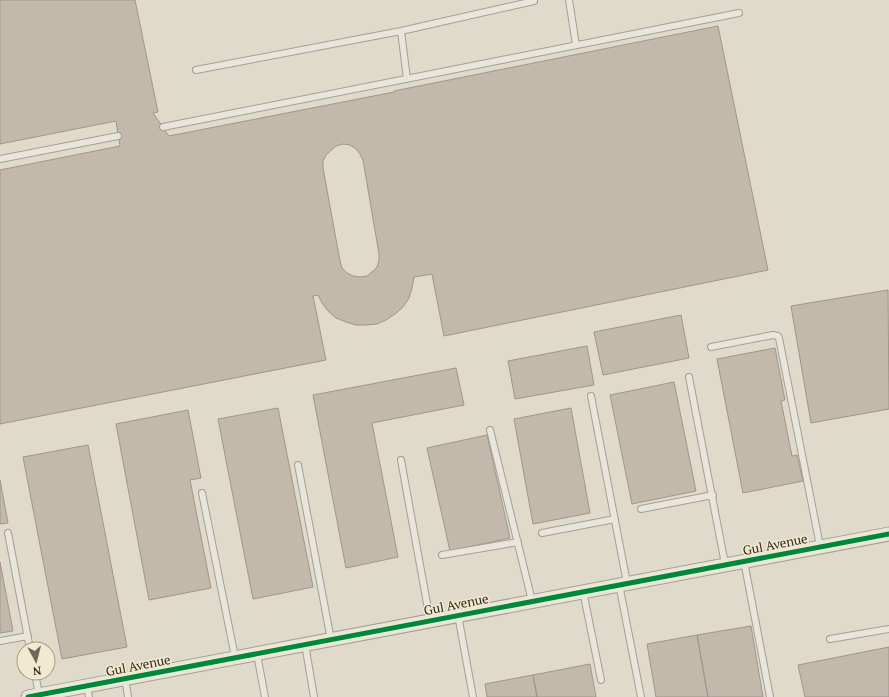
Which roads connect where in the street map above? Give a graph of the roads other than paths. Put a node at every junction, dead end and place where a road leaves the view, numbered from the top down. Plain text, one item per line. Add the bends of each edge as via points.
1 (569, 0) edge
2 (534, 1) dead end
3 (739, 13) dead end
4 (400, 30) junction
5 (576, 45) junction
6 (196, 70) dead end
7 (407, 79) junction
8 (163, 127) dead end
9 (118, 136) dead end
10 (0, 159) edge
11 (711, 346) dead end
12 (689, 378) dead end
13 (591, 396) dead end
14 (490, 430) dead end
15 (401, 460) dead end
16 (298, 465) dead end
17 (202, 493) dead end
18 (713, 495) junction
19 (641, 509) dead end
20 (615, 519) junction
21 (8, 533) dead end
22 (542, 533) dead end
23 (889, 534) edge
24 (518, 542) junction
25 (820, 546) junction
26 (442, 554) dead end
27 (744, 560) junction
28 (725, 564) junction
29 (623, 584) junction
30 (583, 591) junction
31 (532, 601) junction
32 (458, 615) junction
33 (430, 620) junction
34 (889, 629) edge
35 (28, 636) junction
36 (830, 639) dead end
37 (331, 640) junction
38 (0, 641) edge
39 (29, 641) edge
40 (305, 644) junction
41 (256, 654) junction
42 (235, 658) junction
43 (125, 678) junction
44 (600, 680) dead end
45 (34, 681) edge
46 (88, 691) edge
47 (33, 696) edge
48 (128, 697) edge
49 (264, 697) edge
50 (314, 697) edge
51 (473, 697) edge
52 (641, 697) edge
53 (770, 697) edge

1 - 5 lane
2 - 4 lane
3 - 5 lane
4 - 6 lane
4 - 7 lane
5 - 7 lane
7 - 8 lane
9 - 10 lane
11 - 25 lane via 773,335 779,338
12 - 18 lane
13 - 20 lane
14 - 24 lane
15 - 33 lane
16 - 37 lane
17 - 42 lane
18 - 19 lane
18 - 28 lane
20 - 22 lane
20 - 29 lane
21 - 35 lane
23 - 25 street, Gul Avenue
24 - 26 lane
24 - 31 lane
25 - 27 street, Gul Avenue
27 - 28 street, Gul Avenue
27 - 53 lane
28 - 29 street, Gul Avenue
29 - 30 street, Gul Avenue
29 - 52 lane
30 - 31 street, Gul Avenue
30 - 44 lane
31 - 32 street, Gul Avenue
32 - 33 street, Gul Avenue
32 - 51 lane
33 - 37 street, Gul Avenue
34 - 36 lane
35 - 38 lane
35 - 39 lane
37 - 40 street, Gul Avenue
40 - 41 street, Gul Avenue
40 - 50 lane
41 - 42 street, Gul Avenue
41 - 49 lane
42 - 43 street, Gul Avenue
43 - 46 street, Gul Avenue
43 - 48 lane
45 - 47 lane
46 - 47 street, Gul Avenue

